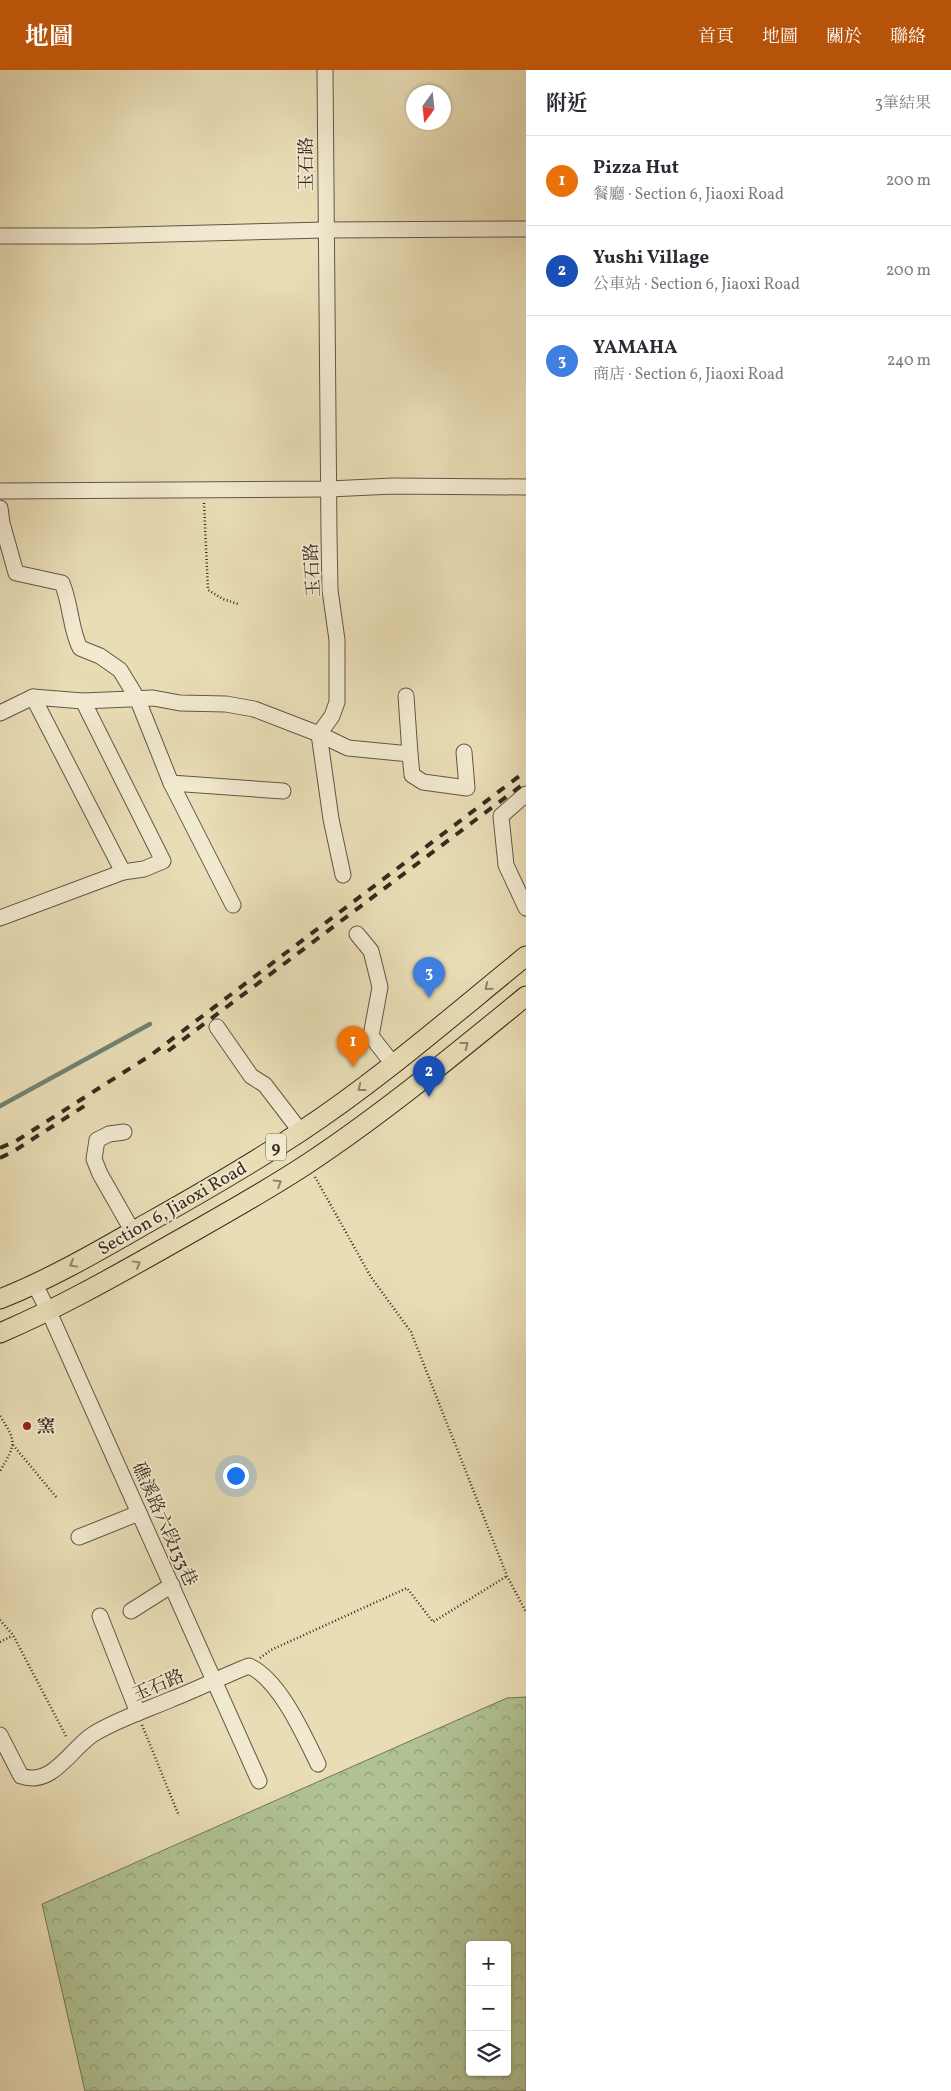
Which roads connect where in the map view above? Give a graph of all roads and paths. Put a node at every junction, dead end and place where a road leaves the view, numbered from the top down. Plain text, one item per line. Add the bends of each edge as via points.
1 (326, 70) edge
2 (526, 229) edge
3 (325, 230) junction
4 (0, 236) edge
5 (526, 487) edge
6 (204, 489) junction
7 (329, 489) junction
8 (0, 491) edge
9 (0, 508) edge
10 (238, 604) dead end
11 (406, 696) dead end
12 (33, 697) junction
13 (137, 698) junction
14 (83, 701) junction
15 (0, 713) edge
16 (319, 734) junction
17 (464, 752) dead end
18 (410, 754) junction
19 (171, 783) junction
20 (283, 791) dead end
21 (526, 794) edge
22 (124, 872) junction
23 (342, 875) dead end
24 (233, 905) dead end
25 (526, 908) edge
26 (0, 918) edge
27 (357, 934) dead end
28 (526, 956) edge
29 (526, 996) edge
30 (217, 1027) dead end
31 (393, 1064) junction
32 (124, 1132) dead end
33 (301, 1132) junction
34 (308, 1164) junction
35 (133, 1232) junction
36 (35, 1285) junction
37 (0, 1299) edge
38 (50, 1312) junction
39 (0, 1333) edge
40 (0, 1416) edge
41 (13, 1445) junction
42 (0, 1471) edge
43 (57, 1498) dead end
44 (139, 1513) junction
45 (79, 1537) dead end
46 (507, 1576) junction
47 (172, 1585) junction
48 (131, 1611) dead end
49 (526, 1612) edge
50 (100, 1616) dead end
51 (0, 1620) edge
52 (12, 1635) junction
53 (0, 1642) edge
54 (249, 1666) junction
55 (216, 1682) junction
56 (138, 1713) junction
57 (0, 1735) edge
58 (74, 1753) junction
59 (318, 1764) dead end
60 (258, 1780) dead end
61 (179, 1816) dead end

1 - 3 street, 玉石路
2 - 3 street
3 - 4 street
3 - 7 street, 玉石路
5 - 7 street
6 - 7 street
6 - 8 street
6 - 10 path via 208,590 223,600
7 - 16 street, 玉石路 via 337,702 332,716
9 - 13 street via 16,573 62,583 68,598 74,636 80,648 100,656 120,670
11 - 18 street
12 - 14 street
12 - 15 street
12 - 22 street
13 - 14 street
13 - 16 street via 254,709
13 - 19 street
14 - 22 street via 163,861 144,869
16 - 18 street via 348,748
16 - 23 street
17 - 18 street via 467,788 423,782 412,775
19 - 20 street
19 - 24 street
21 - 25 street via 500,816 506,865
22 - 26 street
27 - 31 street via 371,951 380,988 371,1036
28 -> 31 main road, Section 6, Jiaoxi Road / 9
34 -> 29 main road, Section 6, Jiaoxi Road / 9
30 - 33 street via 251,1076 265,1085
31 -> 33 main road, Section 6, Jiaoxi Road / 9
32 - 35 street via 97,1140 94,1159
33 - 35 main road, Section 6, Jiaoxi Road / 9
38 -> 34 main road, Section 6, Jiaoxi Road / 9 via 242,1205
34 - 46 path via 371,1276 411,1332
35 -> 36 main road, Section 6, Jiaoxi Road / 9
36 - 37 main road, Section 6, Jiaoxi Road / 9
36 - 38 street, 礁溪路六段133巷
38 - 39 main road, Section 6, Jiaoxi Road / 9
38 - 44 street, 礁溪路六段133巷
40 - 41 path via 12,1435
41 - 42 path
41 - 43 path
44 - 45 street
44 - 47 street, 礁溪路六段133巷
46 - 49 path
46 - 54 path via 433,1622 407,1588 271,1650
47 - 48 street
47 - 55 street, 礁溪路六段133巷
50 - 56 street
51 - 52 path
52 - 53 path
52 - 58 path
54 - 55 street, 玉石路
54 - 59 street via 257,1669 277,1691
55 - 56 street, 玉石路
55 - 60 street, 礁溪路六段133巷
56 - 58 street, 玉石路 via 92,1736
56 - 61 path
57 - 58 street, 玉石路 via 21,1776 31,1779 44,1777

